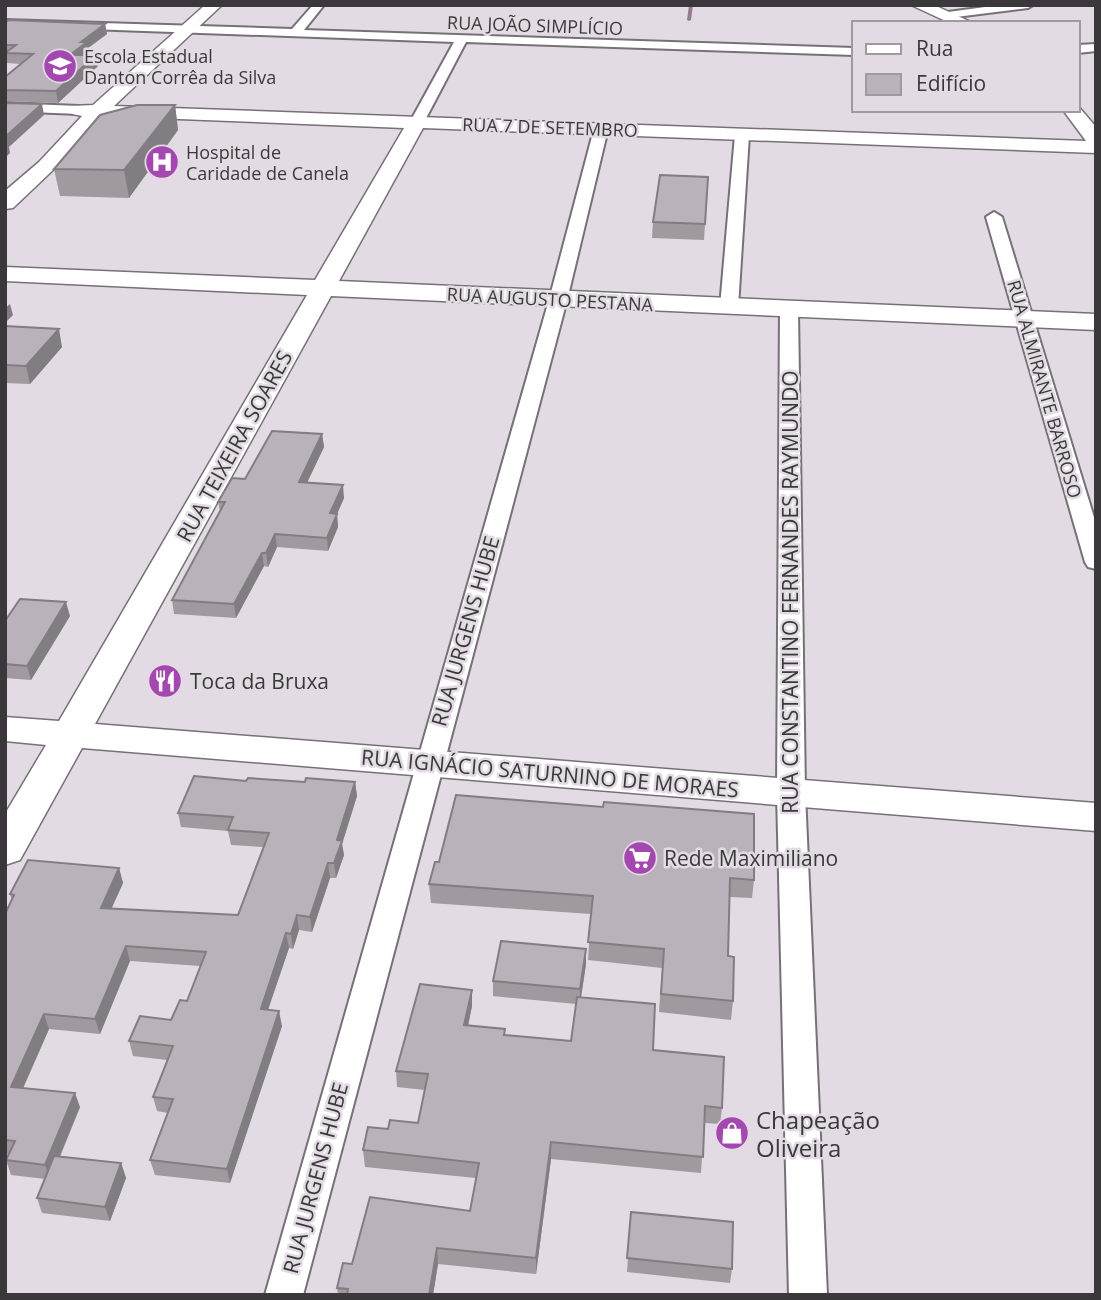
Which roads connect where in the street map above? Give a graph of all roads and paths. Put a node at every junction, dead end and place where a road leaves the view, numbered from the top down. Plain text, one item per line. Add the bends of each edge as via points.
1 (201, 5) edge
2 (214, 5) edge
3 (319, 5) edge
4 (919, 5) edge
5 (1028, 5) edge
6 (948, 15) junction
7 (961, 21) edge
8 (5, 23) edge
9 (181, 30) junction
10 (294, 34) junction
11 (461, 40) junction
12 (852, 52) edge
13 (5, 107) edge
14 (88, 111) junction
15 (1074, 112) edge
16 (417, 122) junction
17 (601, 130) junction
18 (742, 135) junction
19 (1096, 140) edge
20 (1096, 147) edge
21 (24, 164) junction
22 (46, 166) junction
23 (5, 181) edge
24 (5, 203) edge
25 (994, 217) dead end
26 (5, 274) edge
27 (323, 288) junction
28 (558, 300) junction
29 (729, 307) junction
30 (789, 310) junction
31 (1026, 319) junction
32 (1096, 322) edge
33 (1096, 562) edge
34 (5, 729) edge
35 (71, 734) junction
36 (428, 763) junction
37 (790, 793) junction
38 (1096, 817) edge
39 (5, 850) edge
40 (284, 1295) edge
41 (808, 1295) edge

1 - 9 street
2 - 9 street
3 - 10 street
4 - 6 street
5 - 6 street
6 - 7 street
8 - 9 street, RUA JOÃO SIMPLÍCIO
9 - 10 street, RUA JOÃO SIMPLÍCIO
9 - 14 street
10 - 11 street, RUA JOÃO SIMPLÍCIO
11 - 12 street, RUA JOÃO SIMPLÍCIO
11 - 16 street, RUA TEIXEIRA SOARES
13 - 14 street, RUA 7 DE SETEMBRO
14 - 16 street, RUA 7 DE SETEMBRO
14 - 21 street
14 - 22 street
15 - 19 street
16 - 17 street, RUA 7 DE SETEMBRO
16 - 27 street, RUA TEIXEIRA SOARES
17 - 18 street, RUA 7 DE SETEMBRO
17 - 28 street, RUA JURGENS HUBE
18 - 20 street, RUA 7 DE SETEMBRO
18 - 29 street
21 - 22 street
21 - 23 street
22 - 24 street
25 - 31 street, RUA ALMIRANTE BARROSO
26 - 27 street, RUA AUGUSTO PESTANA
27 - 28 street, RUA AUGUSTO PESTANA
27 - 35 street, RUA TEIXEIRA SOARES
28 - 29 street, RUA AUGUSTO PESTANA
28 - 36 street, RUA JURGENS HUBE
29 - 30 street, RUA AUGUSTO PESTANA
30 - 31 street, RUA AUGUSTO PESTANA
30 - 37 street, RUA CONSTANTINO FERNANDES RAYMUNDO
31 - 32 street, RUA AUGUSTO PESTANA
31 - 33 street, RUA ALMIRANTE BARROSO
34 - 35 street, RUA IGNÁCIO SATURNINO DE MORAES
35 - 36 street, RUA IGNÁCIO SATURNINO DE MORAES
35 - 39 street, RUA TEIXEIRA SOARES
36 - 37 street, RUA IGNÁCIO SATURNINO DE MORAES
36 - 40 street, RUA JURGENS HUBE
37 - 38 street, RUA IGNÁCIO SATURNINO DE MORAES
37 - 41 street, RUA CONSTANTINO FERNANDES RAYMUNDO

